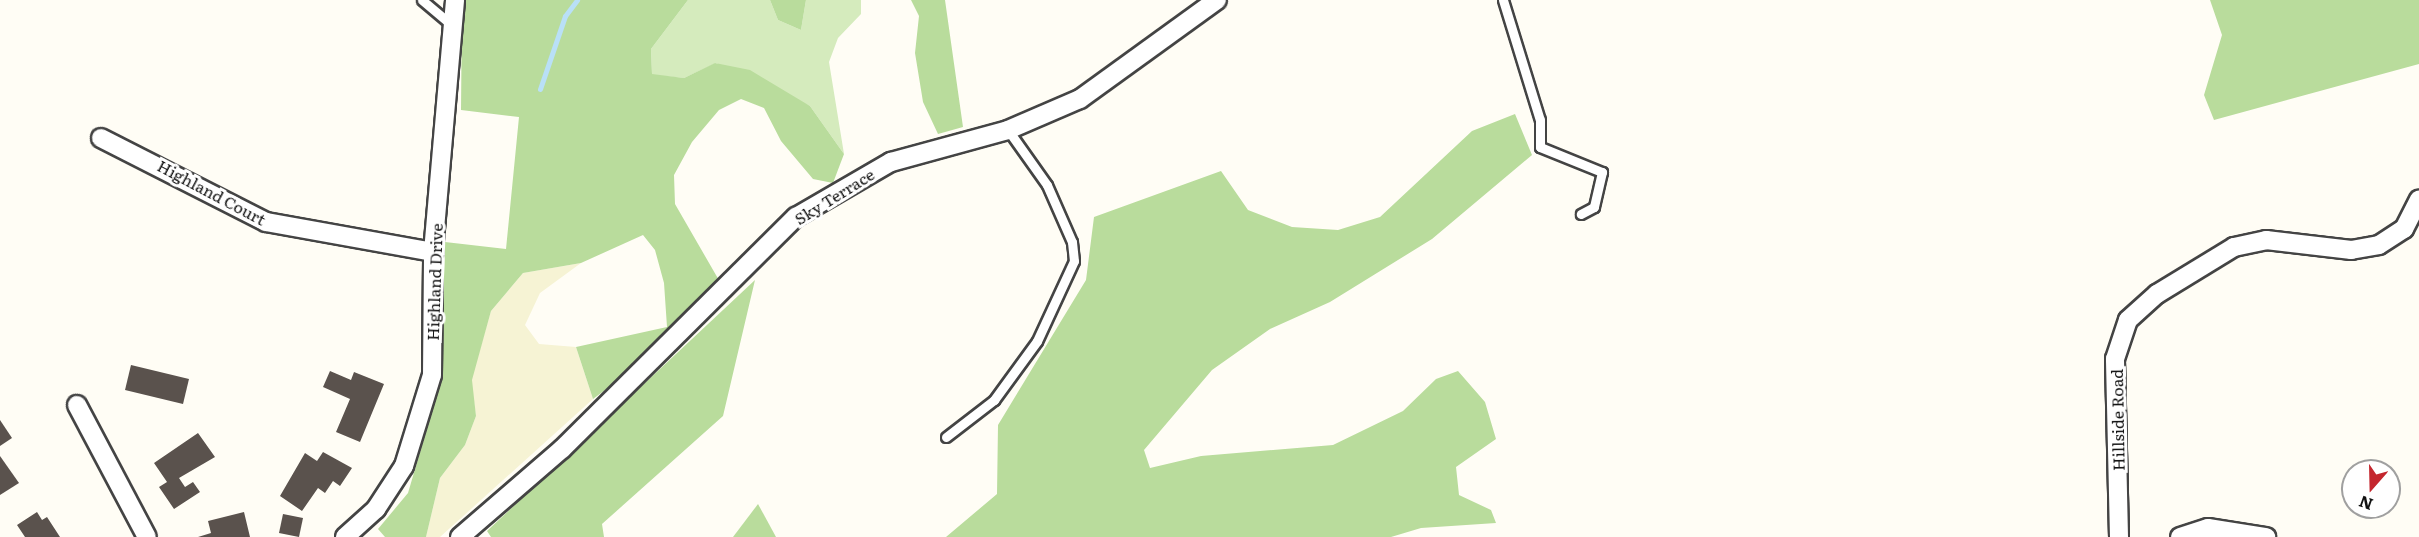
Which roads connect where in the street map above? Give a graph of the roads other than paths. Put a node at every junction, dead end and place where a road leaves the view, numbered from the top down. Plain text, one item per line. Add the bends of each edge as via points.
1 (422, 0) edge
2 (455, 0) edge
3 (1217, 0) edge
4 (1503, 0) edge
5 (452, 25) junction
6 (1008, 130) junction
7 (101, 138) dead end
8 (2419, 200) edge
9 (1581, 214) dead end
10 (434, 252) junction
11 (77, 405) dead end
12 (946, 437) dead end
13 (147, 537) edge
14 (345, 537) edge
15 (460, 537) edge
16 (2119, 537) edge
17 (2180, 537) edge
18 (2266, 537) edge

1 - 5 lane
2 - 5 street, Highland Drive
3 - 6 street, Sky Terrace via 1080,99
4 - 9 lane via 1539,120 1540,147 1602,172 1594,207
5 - 10 street, Highland Drive
6 - 12 lane via 1047,185 1072,242 1074,261 1037,341 994,400
6 - 15 street, Sky Terrace via 891,162 796,217 562,449
7 - 10 street, Highland Court via 266,222
8 - 16 street, Hillside Road via 2404,229 2379,245 2351,250 2266,240 2234,247 2157,294 2128,320 2115,359
10 - 14 street, Highland Drive via 432,375 420,427 404,466 376,509
11 - 13 street
17 - 18 street via 2208,528

